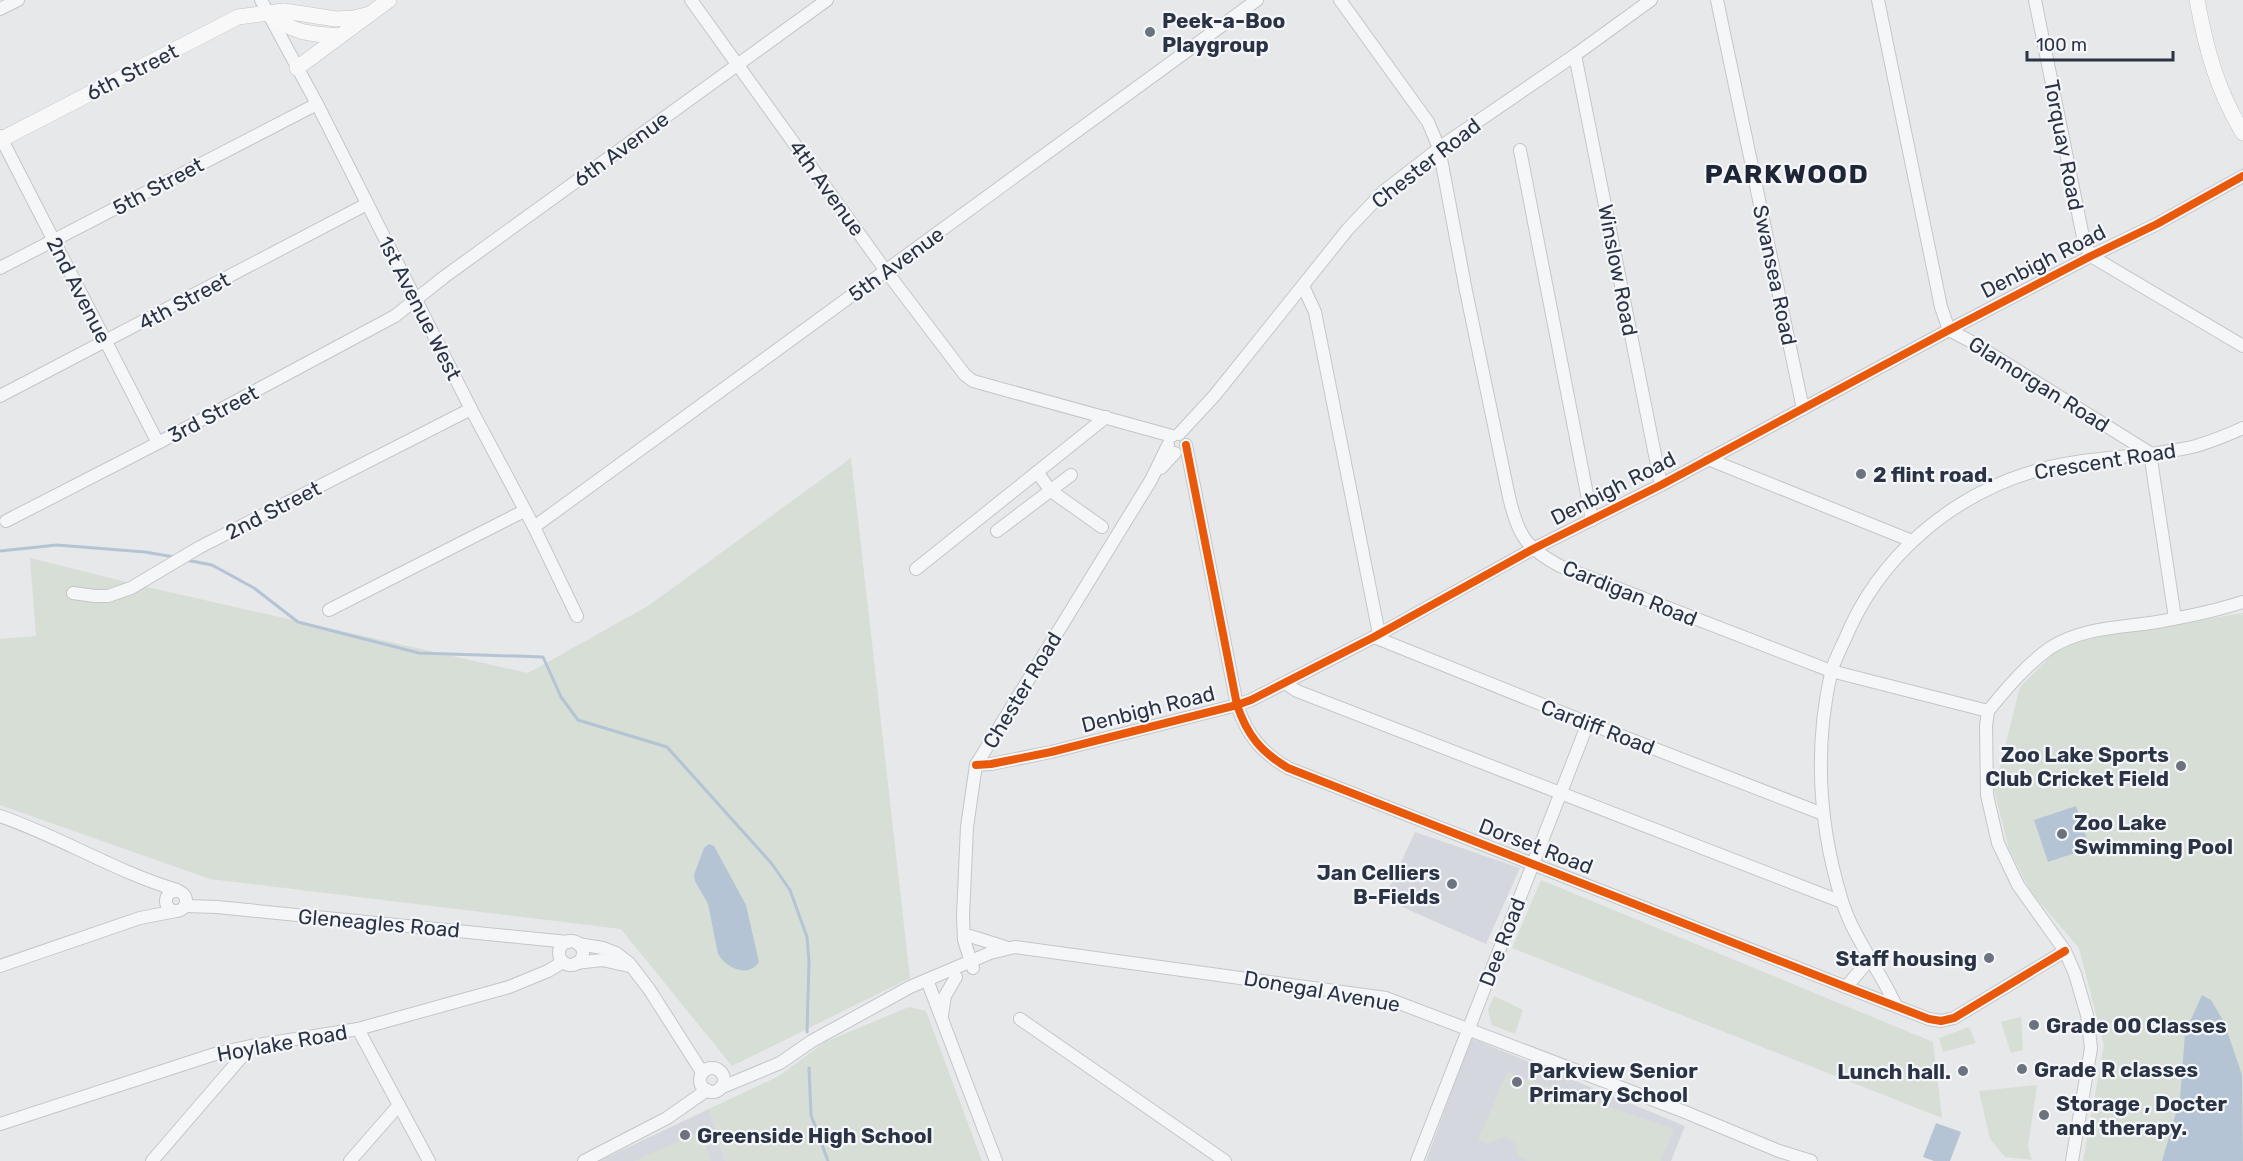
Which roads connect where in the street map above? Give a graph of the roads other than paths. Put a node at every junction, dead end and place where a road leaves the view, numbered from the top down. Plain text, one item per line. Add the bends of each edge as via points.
1 (18, 0) edge
2 (389, 0) edge
3 (691, 0) edge
4 (827, 0) edge
5 (1257, 0) edge
6 (1341, 0) edge
7 (1651, 0) edge
8 (1717, 0) edge
9 (1878, 0) edge
10 (2035, 0) edge
11 (2197, 0) edge
12 (264, 7) edge
13 (0, 9) edge
14 (370, 14) junction
15 (340, 36) junction
16 (1575, 55) junction
17 (738, 65) junction
18 (297, 68) junction
19 (316, 104) junction
20 (2243, 133) edge
21 (1, 139) edge
22 (1439, 148) junction
23 (1520, 150) dead end
24 (2243, 176) edge
25 (367, 204) junction
26 (54, 241) junction
27 (2091, 256) junction
28 (0, 268) edge
29 (886, 271) junction
30 (1303, 286) junction
31 (417, 300) junction
32 (1949, 330) junction
33 (105, 342) junction
34 (2243, 346) edge
35 (965, 375) joint
36 (0, 396) edge
37 (471, 409) junction
38 (1803, 409) junction
39 (1106, 417) junction
40 (2243, 428) edge
41 (158, 443) junction
42 (1176, 443) junction
43 (2150, 453) junction
44 (1707, 459) junction
45 (1037, 472) junction
46 (1071, 475) dead end
47 (1661, 485) junction
48 (1051, 491) junction
49 (525, 511) junction
50 (1593, 519) junction
51 (6, 521) dead end
52 (534, 527) junction
53 (1102, 527) dead end
54 (997, 531) dead end
55 (1912, 541) junction
56 (1533, 549) junction
57 (916, 569) dead end
58 (73, 594) dead end
59 (2243, 602) edge
60 (329, 610) dead end
61 (577, 616) dead end
62 (2175, 618) junction
63 (1376, 636) junction
64 (1831, 671) junction
65 (1285, 682) junction
66 (1237, 705) junction
67 (1988, 711) junction
68 (1588, 723) junction
69 (976, 765) junction
70 (1560, 795) junction
71 (1823, 814) junction
72 (0, 816) edge
73 (1532, 864) junction
74 (176, 900) junction
75 (1842, 902) junction
76 (542, 939) junction
77 (968, 940) junction
78 (573, 943) junction
79 (1008, 948) junction
80 (1022, 949) junction
81 (2065, 951) junction
82 (561, 958) junction
83 (1870, 959) junction
84 (576, 963) junction
85 (976, 963) junction
86 (0, 966) edge
87 (632, 968) junction
88 (942, 974) junction
89 (956, 976) junction
90 (929, 984) junction
91 (1845, 987) junction
92 (1896, 1006) junction
93 (942, 1019) junction
94 (1020, 1019) dead end
95 (358, 1029) junction
96 (1468, 1029) junction
97 (251, 1046) junction
98 (719, 1071) junction
99 (702, 1072) junction
100 (743, 1078) junction
101 (720, 1088) junction
102 (707, 1090) junction
103 (399, 1106) junction
104 (0, 1124) edge
105 (152, 1161) edge
106 (350, 1161) edge
107 (429, 1161) edge
108 (584, 1161) edge
109 (996, 1161) edge
110 (1225, 1161) edge
111 (1417, 1161) edge
112 (1811, 1161) edge
113 (2072, 1161) edge

1 - 13 street
2 - 14 main road
3 - 17 street, 4th Avenue
4 - 17 street, 6th Avenue
5 - 29 street, 5th Avenue
6 - 22 street, Cardigan Road via 1428,122
7 - 16 street, Chester Road
8 - 38 street, Swansea Road
9 - 32 street, Glamorgan Road
10 - 27 street, Torquay Road via 2084,242
11 - 20 main road via 2206,47 2222,97
12 - 14 main road, 6th Street via 345,20
12 - 15 main road via 285,26 298,31
12 - 18 street, 1st Avenue West
12 - 21 main road, 6th Street
14 - 15 main road
15 - 18 main road
16 - 22 street, Chester Road
16 - 47 street, Winslow Road
17 - 29 street, 4th Avenue
17 - 31 street, 6th Avenue
18 - 19 street, 1st Avenue West
19 - 25 street, 1st Avenue West
19 - 26 street, 5th Street
21 - 26 street, 2nd Avenue
22 - 30 street, Chester Road via 1369,206
22 - 56 street, Cardigan Road via 1509,497 1518,529
23 - 50 street
24 - 27 street, Denbigh Road
25 - 31 street, 1st Avenue West
25 - 33 street, 4th Street
26 - 28 street, 5th Street
26 - 33 street, 2nd Avenue
27 - 32 street, Denbigh Road
27 - 34 street
29 - 35 street, 4th Avenue
29 - 52 street, 5th Avenue
30 - 42 street, Chester Road
30 - 63 street via 1313,306
31 - 37 street, 1st Avenue West
31 - 41 street, 3rd Street via 395,316
32 - 38 street, Denbigh Road
32 - 43 street, Glamorgan Road
33 - 36 street, 4th Street
33 - 41 street, 2nd Avenue
35 - 39 street, Dorset Road via 973,381
37 - 49 street, 1st Avenue West
37 - 58 street, 2nd Street via 200,547 123,591 108,596
38 - 44 street, Denbigh Road
39 - 42 street, Dorset Road via 1150,429
39 - 45 street
40 - 43 street, Crescent Road via 2196,446
41 - 51 street, 3rd Street
42 - 66 street, Dorset Road via 1191,468
42 - 69 street, Chester Road
43 - 55 street, Crescent Road via 2076,462 2002,482 1940,516
43 - 62 street
44 - 47 street, Denbigh Road
44 - 55 street
45 - 48 street
45 - 57 street
46 - 48 street
47 - 50 street, Denbigh Road
48 - 53 street
48 - 54 street
49 - 52 street, 1st Avenue West
49 - 60 street
50 - 56 street, Denbigh Road
52 - 61 street, 1st Avenue West
55 - 64 street, Crescent Road via 1884,570 1861,604
56 - 63 street, Denbigh Road
56 - 64 street, Cardigan Road via 1560,566
59 - 62 street
62 - 67 street via 2110,627 2067,639 2027,667
63 - 65 street, Denbigh Road
63 - 68 street, Cardiff Road
64 - 67 street, Cardigan Road
64 - 71 street, Crescent Road via 1821,742
65 - 66 street, Denbigh Road
65 - 70 street via 1308,695
66 - 69 street, Denbigh Road via 1051,752
66 - 73 street, Dorset Road via 1254,741 1288,768
67 - 81 street via 1988,795 1998,843 2024,895
68 - 70 street, Dee Road
68 - 71 street, Cardiff Road
69 - 77 street, Chester Road via 967,827 963,922
70 - 73 street, Dee Road
70 - 75 street
71 - 75 street, Crescent Road
72 - 74 street, Gleneagles Road via 143,880
73 - 91 street, Dorset Road
73 - 96 street, Dee Road
74 - 76 street, Gleneagles Road
74 - 86 street via 140,918
75 - 83 street, Crescent Road
76 - 78 street, Gleneagles Road
76 - 82 street
77 - 79 street
77 - 85 street, Chester Road
77 - 88 street
78 - 82 street via 561,946
78 - 84 street via 583,954
78 - 87 street, Gleneagles Road via 616,953
79 - 80 street, Donegal Avenue
79 - 85 street, Donegal Avenue
80 - 85 street, Donegal Avenue
80 - 96 street, Donegal Avenue via 1386,998
81 - 92 street, Dorset Road via 1948,1020 1929,1019
81 - 113 street via 2082,996 2091,1039
82 - 84 street via 568,965
82 - 95 street, Hoylake Road via 549,971 509,987
83 - 91 street
83 - 92 street, Crescent Road
84 - 87 street via 612,961
85 - 88 street
85 - 89 street
87 - 99 street, Gleneagles Road
88 - 90 street
89 - 90 street
89 - 93 street via 945,996
90 - 93 street
90 - 100 street via 868,1010 780,1063
91 - 92 street, Dorset Road
93 - 109 street
94 - 110 street
95 - 97 street, Hoylake Road
95 - 103 street
96 - 111 street, Dee Road
96 - 112 street, Donegal Avenue
97 - 104 street, Hoylake Road via 218,1053
97 - 105 street
98 - 99 street via 712,1068
98 - 100 street
98 - 101 street via 723,1081
99 - 102 street via 700,1084
100 - 101 street
101 - 102 street
102 - 108 street via 667,1118
103 - 106 street
103 - 107 street

